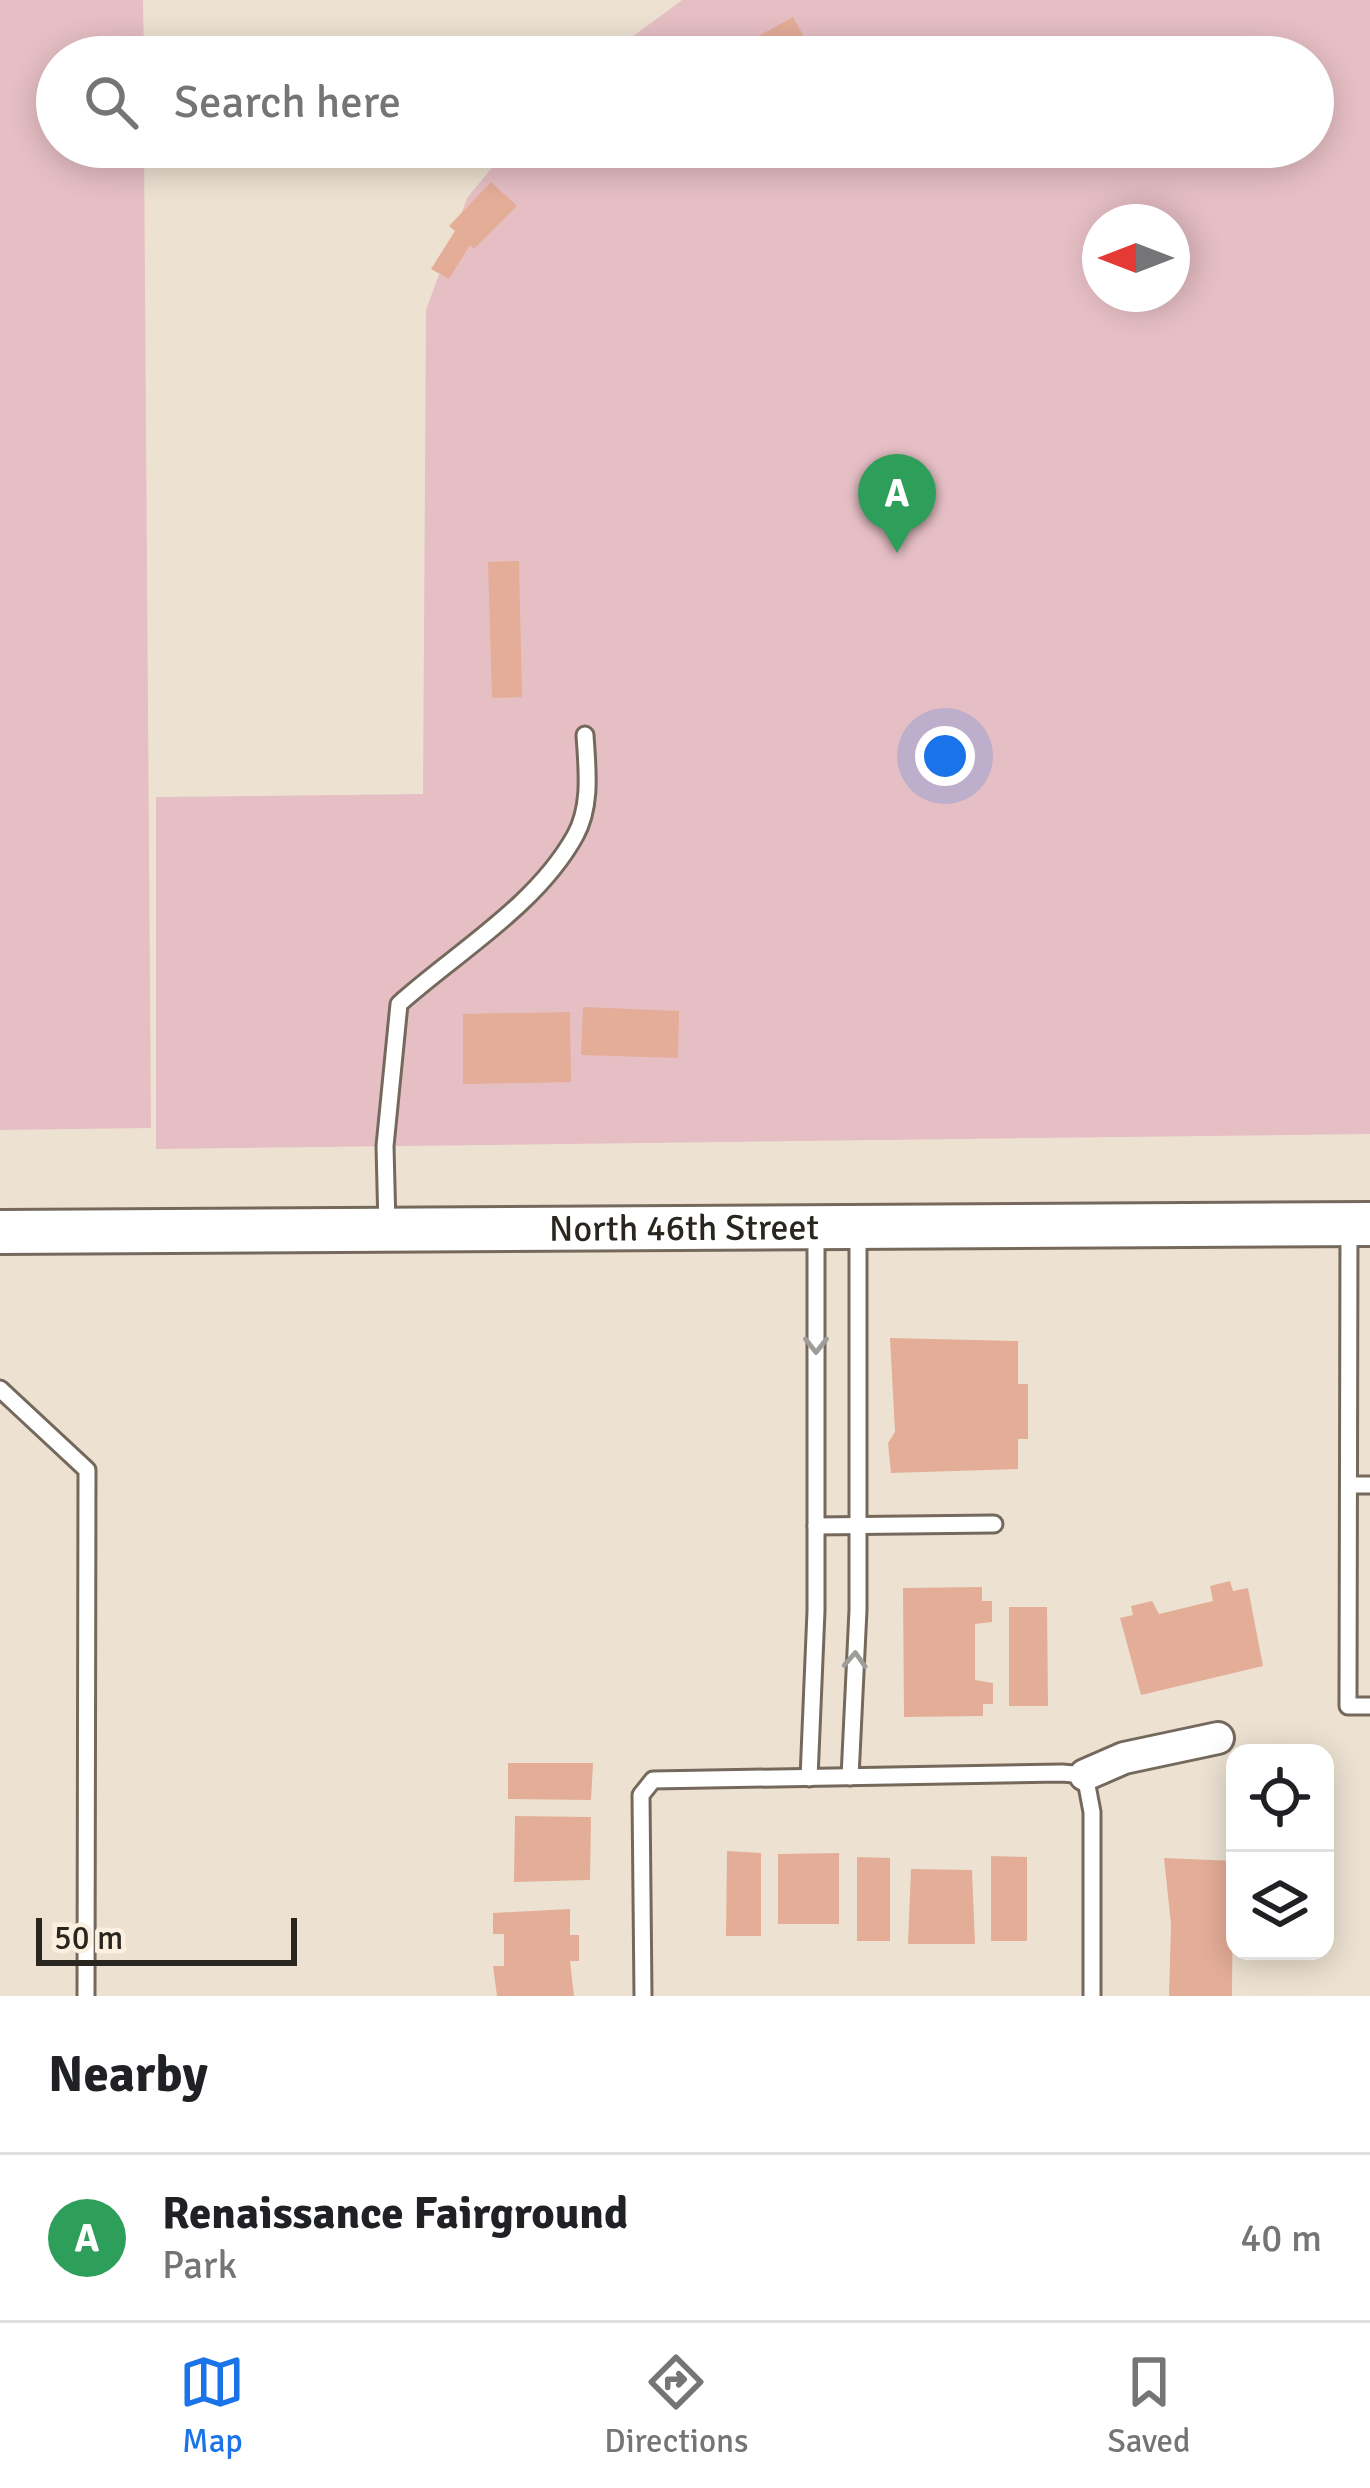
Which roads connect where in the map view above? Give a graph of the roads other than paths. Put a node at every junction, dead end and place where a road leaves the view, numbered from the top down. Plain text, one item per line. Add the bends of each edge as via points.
1 (585, 735) dead end
2 (1360, 1225) edge
3 (859, 1227) junction
4 (816, 1228) junction
5 (387, 1230) junction
6 (0, 1232) edge
7 (0, 1389) edge
8 (1349, 1395) junction
9 (1370, 1395) edge
10 (1349, 1485) junction
11 (1370, 1485) edge
12 (994, 1524) dead end
13 (859, 1525) junction
14 (816, 1526) junction
15 (1370, 1706) edge
16 (1218, 1738) dead end
17 (1085, 1775) junction
18 (850, 1777) junction
19 (809, 1778) junction
20 (86, 1996) edge
21 (643, 1996) edge
22 (1092, 1996) edge

1 - 5 lane via 588,790 576,835 528,895 399,1004
2 - 3 street, North 46th Street
2 - 8 lane
3 - 4 street, North 46th Street
3 - 13 lane
4 - 5 street, North 46th Street
4 -> 14 lane
5 - 6 street, North 46th Street
7 - 20 lane via 88,1470
8 - 9 lane
8 - 10 lane
10 - 11 lane
10 - 15 lane via 1348,1706
12 - 13 lane
13 - 14 lane
18 -> 13 lane
14 - 19 lane
16 - 17 street
17 - 18 lane
17 - 22 lane
18 - 19 lane
19 - 21 lane via 653,1780 641,1795

